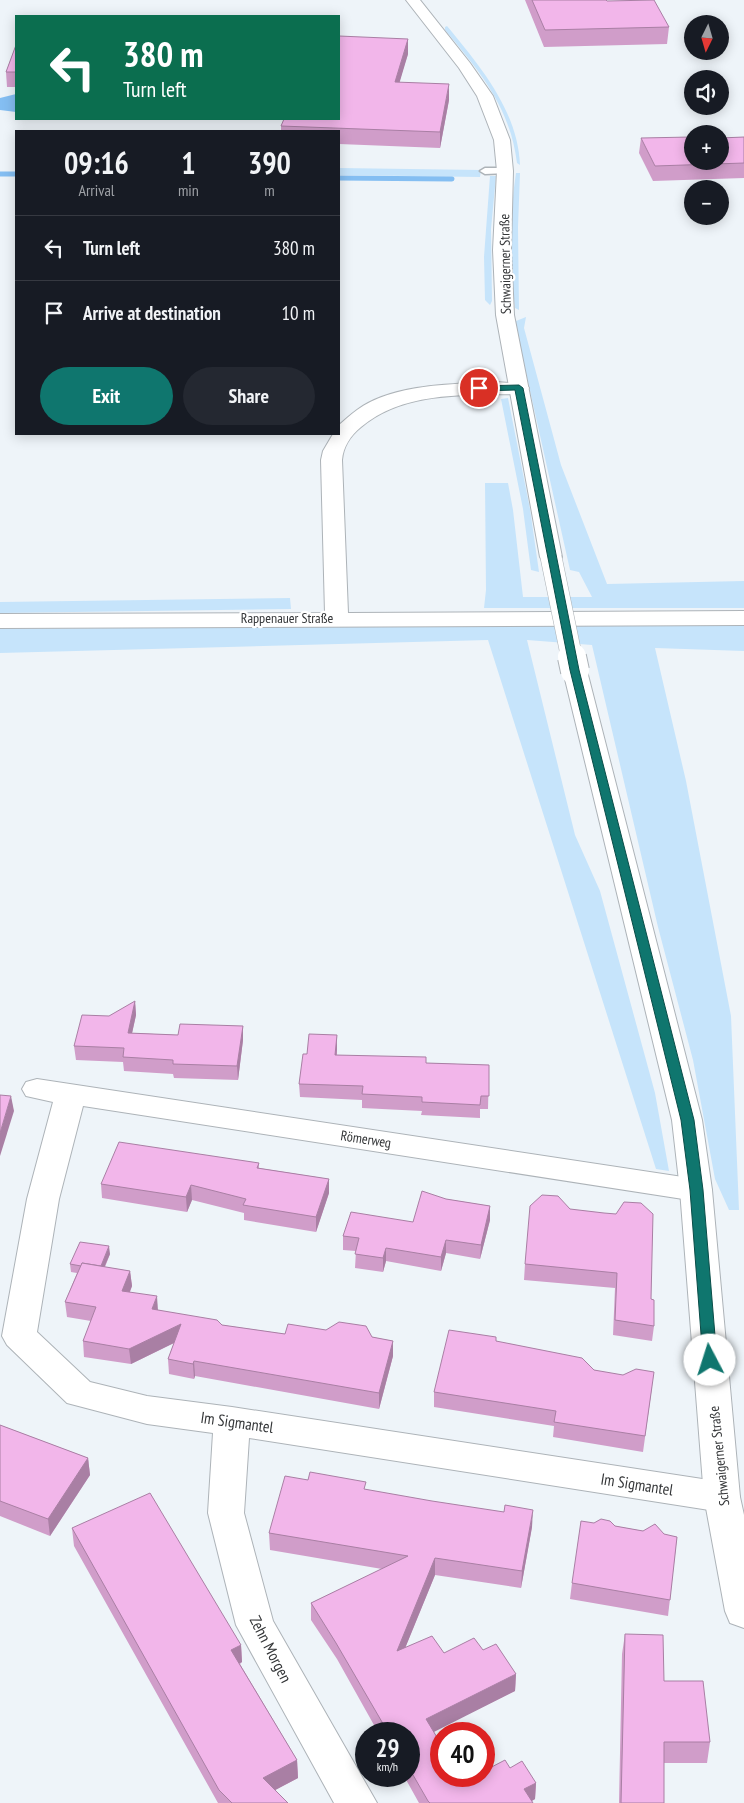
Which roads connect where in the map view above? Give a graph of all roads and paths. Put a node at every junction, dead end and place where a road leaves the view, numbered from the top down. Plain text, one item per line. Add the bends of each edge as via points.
1 (413, 0) edge
2 (485, 170) dead end
3 (505, 171) junction
4 (519, 388) junction
5 (337, 618) junction
6 (744, 618) edge
7 (0, 620) edge
8 (37, 1089) dead end
9 (71, 1094) junction
10 (696, 1190) junction
11 (232, 1421) junction
12 (722, 1497) junction
13 (744, 1611) edge
14 (356, 1803) edge

1 - 3 street, Schwaigerner Straße via 465,66 484,96 502,140
2 - 3 lane
3 - 4 street, Schwaigerner Straße via 502,250 505,315
4 - 5 street via 448,389 415,394 378,406 347,428 332,453
4 - 10 street, Schwaigerner Straße, bridge via 574,670 687,1120
5 - 6 street, Rappenauer Straße
5 - 7 street, Rappenauer Straße
8 - 9 street, Römerweg
9 - 10 street, Römerweg
9 - 11 street, Im Sigmantel via 43,1199 19,1336 79,1392 147,1410
10 - 12 street, Schwaigerner Straße
11 - 12 street, Im Sigmantel
11 - 14 street, Zehn Morgen via 226,1513 255,1625
12 - 13 street, Schwaigerner Straße

